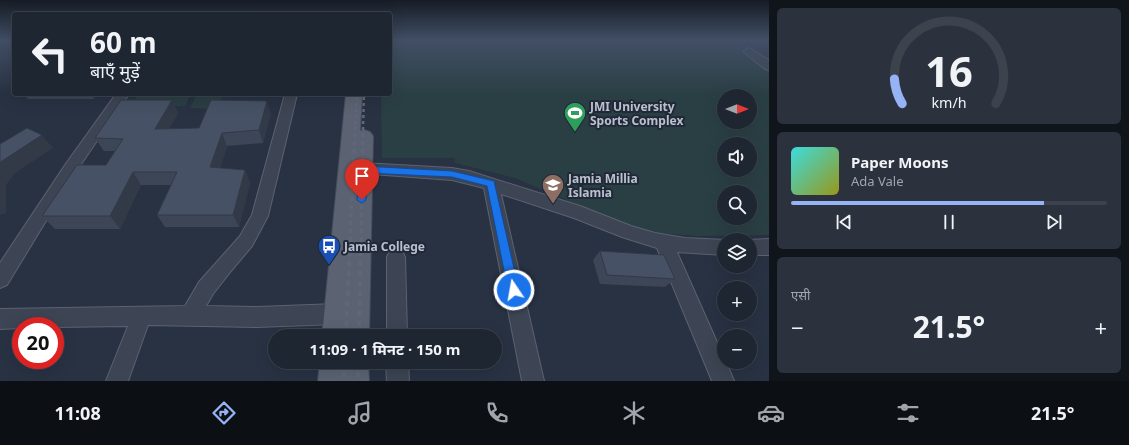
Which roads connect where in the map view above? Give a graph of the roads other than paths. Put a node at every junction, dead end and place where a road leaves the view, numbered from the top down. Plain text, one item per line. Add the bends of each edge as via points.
1 (758, 58) edge
2 (769, 66) edge
3 (122, 96) edge
4 (291, 96) edge
5 (354, 96) edge
6 (365, 96) edge
7 (363, 169) junction
8 (491, 184) junction
9 (663, 242) junction
10 (717, 247) edge
11 (757, 247) edge
12 (769, 247) edge
13 (396, 257) dead end
14 (0, 279) edge
15 (337, 314) junction
16 (142, 315) junction
17 (191, 315) junction
18 (0, 319) edge
19 (336, 329) edge
20 (356, 329) edge
21 (397, 329) edge
22 (333, 369) edge
23 (355, 369) edge
24 (397, 369) edge
25 (117, 381) edge
26 (332, 381) edge
27 (354, 381) edge
28 (398, 381) edge
29 (533, 381) edge
30 (723, 381) edge

1 - 2 lane
3 - 14 lane via 70,169
4 - 17 lane via 260,216 246,242 206,288
5 - 15 main road
6 - 7 main road
7 - 8 lane via 452,174
7 - 20 main road
8 - 9 lane
8 - 29 lane
9 - 10 lane via 685,246
9 - 30 lane
11 - 12 lane
13 - 21 lane
15 - 17 lane via 258,317
15 - 19 main road
16 - 17 lane
16 - 18 lane
16 - 25 lane
22 - 26 main road
23 - 27 main road
24 - 28 lane

